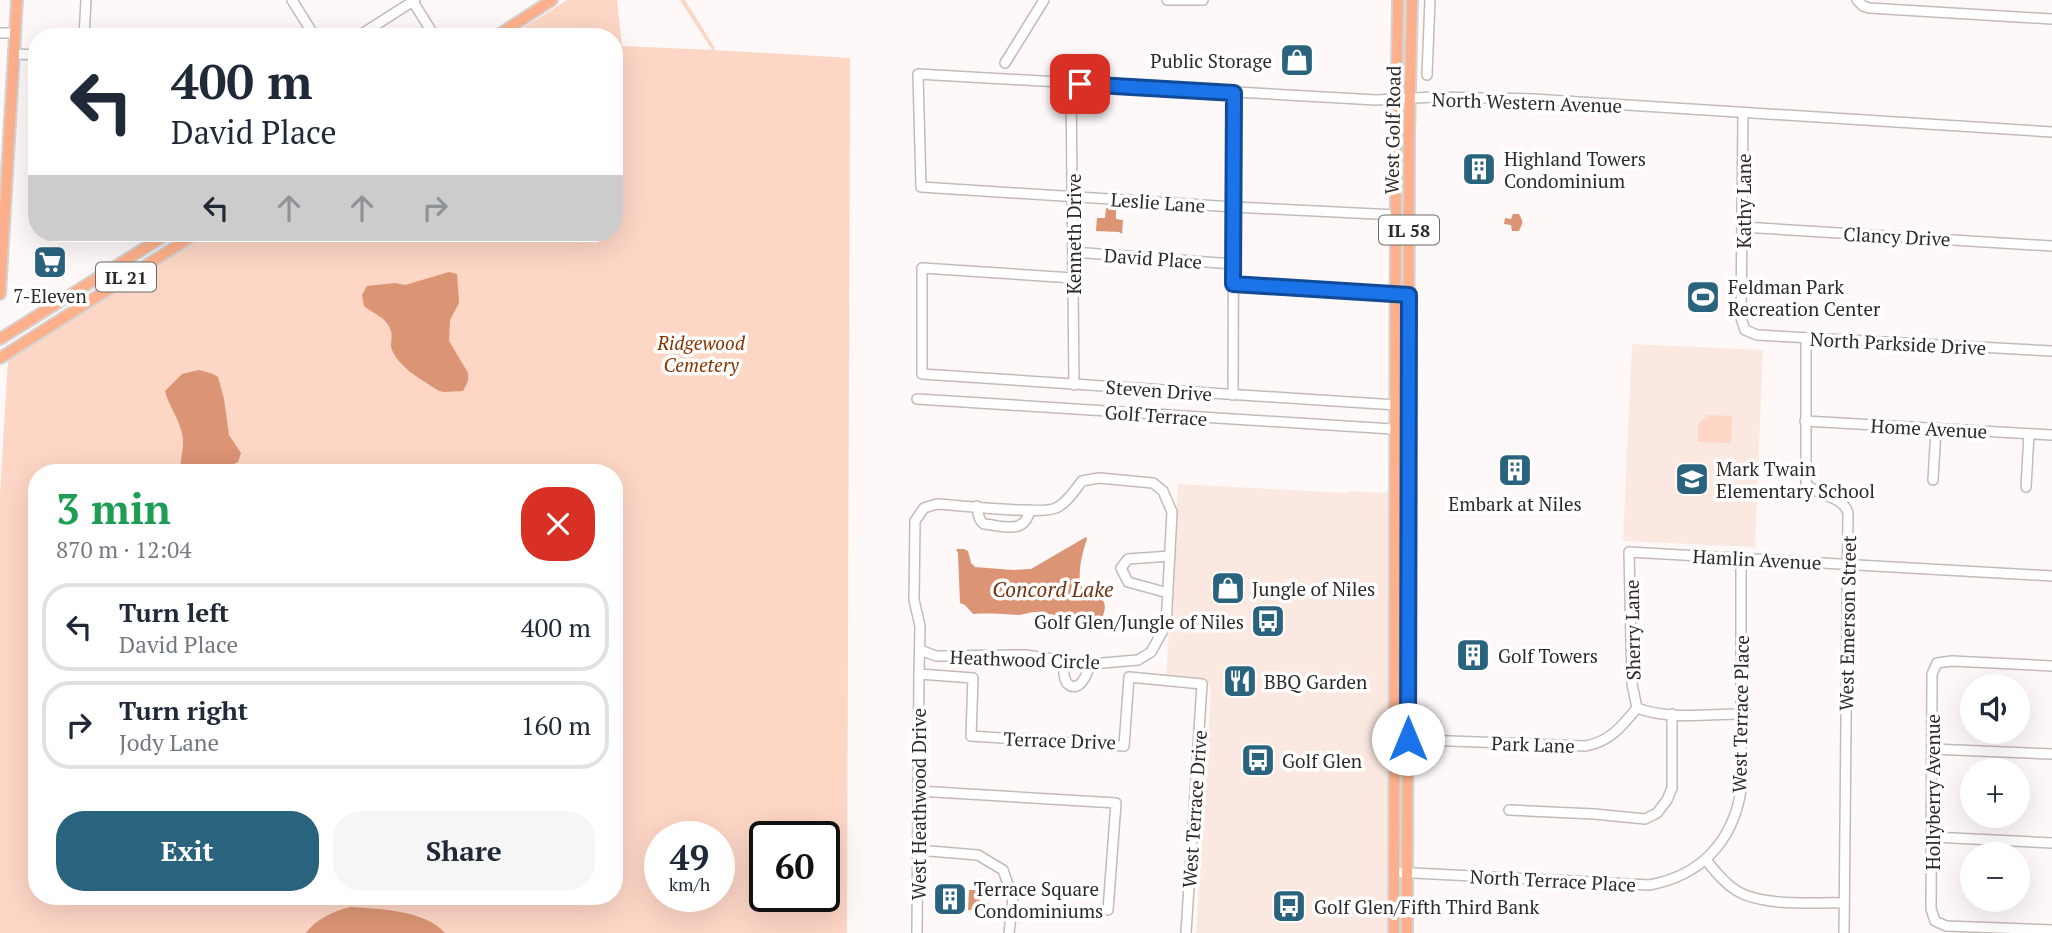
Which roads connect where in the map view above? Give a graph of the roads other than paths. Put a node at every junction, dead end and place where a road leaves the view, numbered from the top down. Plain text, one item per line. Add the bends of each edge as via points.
1 (18, 0) edge
2 (86, 0) edge
3 (292, 0) edge
4 (413, 0) edge
5 (552, 0) edge
6 (1044, 0) edge
7 (1167, 0) edge
8 (1398, 0) edge
9 (1412, 0) edge
10 (1430, 0) edge
11 (1203, 1) edge
12 (1858, 1) edge
13 (2052, 19) edge
14 (84, 28) edge
15 (309, 28) edge
16 (371, 28) edge
17 (430, 28) edge
18 (509, 28) edge
19 (0, 33) edge
20 (15, 33) junction
21 (14, 54) junction
22 (28, 55) edge
23 (1005, 63) dead end
24 (1427, 75) dead end
25 (1072, 84) junction
26 (1234, 93) junction
27 (1396, 99) junction
28 (1409, 99) junction
29 (1743, 113) junction
30 (2052, 132) edge
31 (4, 156) edge
32 (921, 187) joint
33 (1073, 197) junction
34 (1234, 207) junction
35 (1396, 215) junction
36 (1743, 227) junction
37 (155, 242) edge
38 (183, 242) edge
39 (2052, 246) edge
40 (1073, 252) junction
41 (1233, 264) junction
42 (1073, 278) junction
43 (1233, 284) junction
44 (1396, 293) junction
45 (0, 294) edge
46 (1409, 295) junction
47 (1745, 330) joint
48 (1806, 338) junction
49 (0, 339) edge
50 (2052, 351) edge
51 (0, 358) edge
52 (1074, 385) junction
53 (1233, 395) junction
54 (917, 399) dead end
55 (1396, 405) junction
56 (1805, 421) junction
57 (1936, 429) junction
58 (1395, 430) junction
59 (1408, 430) junction
60 (2029, 434) junction
61 (2052, 435) edge
62 (1933, 480) dead end
63 (2026, 487) dead end
64 (977, 506) junction
65 (1030, 510) junction
66 (1629, 552) joint
67 (1170, 556) junction
68 (1741, 559) junction
69 (1848, 564) junction
70 (2052, 576) edge
71 (1168, 593) junction
72 (919, 650) junction
73 (1063, 662) junction
74 (1090, 664) junction
75 (2052, 666) edge
76 (919, 674) junction
77 (1202, 684) joint
78 (1637, 708) junction
79 (1672, 714) junction
80 (1740, 715) junction
81 (1395, 738) junction
82 (1408, 739) junction
83 (1932, 749) junction
84 (2052, 754) edge
85 (918, 791) junction
86 (1509, 810) dead end
87 (1932, 836) junction
88 (2052, 843) edge
89 (917, 850) junction
90 (1706, 860) junction
91 (1394, 872) junction
92 (1407, 873) junction
93 (1844, 903) junction
94 (1108, 911) dead end
95 (2052, 930) edge
96 (917, 933) edge
97 (1009, 933) edge
98 (1186, 933) edge
99 (1394, 933) edge
100 (1407, 933) edge
101 (1844, 933) edge

1 - 20 main road
2 - 14 street
3 - 15 street
4 - 16 street
4 - 17 street
5 - 18 main road
6 - 23 street
7 - 11 street
8 - 27 main road, West Golf Road / IL 58
9 - 28 main road, West Golf Road / IL 58
10 - 24 street
12 - 13 street via 1868,8
19 - 20 street
20 - 21 main road
21 - 22 street
21 - 31 main road
25 - 26 street, North Western Avenue
25 - 32 street, North Western Avenue via 918,74
25 - 33 street, Kenneth Drive
26 - 27 street, North Western Avenue
26 - 34 street
27 - 28 street, North Western Avenue
27 - 35 main road, West Golf Road / IL 58
28 - 29 street, North Western Avenue via 1533,99
28 - 46 main road, West Golf Road / IL 58
29 - 30 street, North Western Avenue
29 - 36 street, Kathy Lane
31 - 45 main road
32 - 33 street, Leslie Lane
33 - 34 street, Leslie Lane
33 - 40 street, Kenneth Drive
34 - 35 street, Leslie Lane
34 - 41 street
35 - 44 main road, West Golf Road / IL 58
36 - 39 street, Clancy Drive
36 - 47 street, Kathy Lane via 1741,318
37 - 49 main road, IL 21
38 - 51 main road, IL 21
40 - 41 street, David Place
40 - 42 street, Kenneth Drive
41 - 43 street
42 - 52 street, Kenneth Drive
42 - 52 street, Steven Drive via 922,268 922,374
43 - 44 street
43 - 53 street
44 - 46 street
44 - 55 main road, West Golf Road / IL 58
46 - 59 main road, West Golf Road / IL 58
47 - 48 street, North Parkside Drive
48 - 50 street, North Parkside Drive
48 - 56 street, West Emerson Street
52 - 53 street, Steven Drive
53 - 55 street, Steven Drive
54 - 58 street, Golf Terrace
55 - 58 main road, West Golf Road / IL 58
56 - 57 street, Home Avenue
56 - 69 street, West Emerson Street via 1806,483 1847,507
57 - 60 street, Home Avenue
57 - 62 street
58 - 59 street, Golf Terrace
58 - 81 main road, West Golf Road / IL 58
59 - 82 main road, West Golf Road / IL 58
60 - 61 street, Home Avenue
60 - 63 street
64 - 65 street, Heathwood Circle
64 - 65 street via 984,524 1021,526
64 - 72 street, Heathwood Circle via 937,504 924,508 915,521
65 - 67 street, Heathwood Circle via 1055,509 1082,481 1153,483 1163,491 1172,512
66 - 68 street, Hamlin Avenue
66 - 78 street, Sherry Lane via 1632,684
67 - 71 street, Heathwood Circle
67 - 71 street via 1128,559 1121,568 1128,582
68 - 69 street, Hamlin Avenue
68 - 80 street, West Terrace Place
69 - 70 street, Hamlin Avenue
69 - 93 street, West Emerson Street
71 - 74 street, Heathwood Circle via 1166,625 1151,652 1138,660
72 - 73 street, Heathwood Circle via 936,656 1025,655
72 - 76 street, Heathwood Circle
73 - 74 street, Heathwood Circle
73 - 74 street via 1072,686 1081,683
75 - 83 street, Hollyberry Avenue via 1937,663 1932,674
76 - 77 street, Terrace Drive via 974,678 971,736 1124,746 1129,677
76 - 85 street, West Heathwood Drive
77 - 98 street, West Terrace Drive
78 - 79 street
78 - 82 street, Park Lane via 1608,739 1585,746
79 - 80 street
79 - 86 street via 1672,788 1657,813 1645,819
80 - 90 street, West Terrace Place via 1739,805 1727,832
81 - 82 street, Park Lane
81 - 91 main road, IL 58
82 - 92 main road, West Golf Road / IL 58
83 - 84 street
83 - 87 street, Hollyberry Avenue
85 - 89 street, West Heathwood Drive
85 - 94 street via 1116,803
87 - 88 street
87 - 95 street, Hollyberry Avenue via 1931,909 1935,921 1946,926
89 - 96 street, West Heathwood Drive
89 - 97 street via 978,855 1003,870 1013,898
90 - 92 street, North Terrace Place via 1684,875 1649,885
90 - 93 street via 1726,883 1747,895 1774,901
91 - 92 street, North Terrace Place
91 - 99 main road, IL 58
92 - 100 main road, West Golf Road / IL 58
93 - 101 street, West Emerson Street

